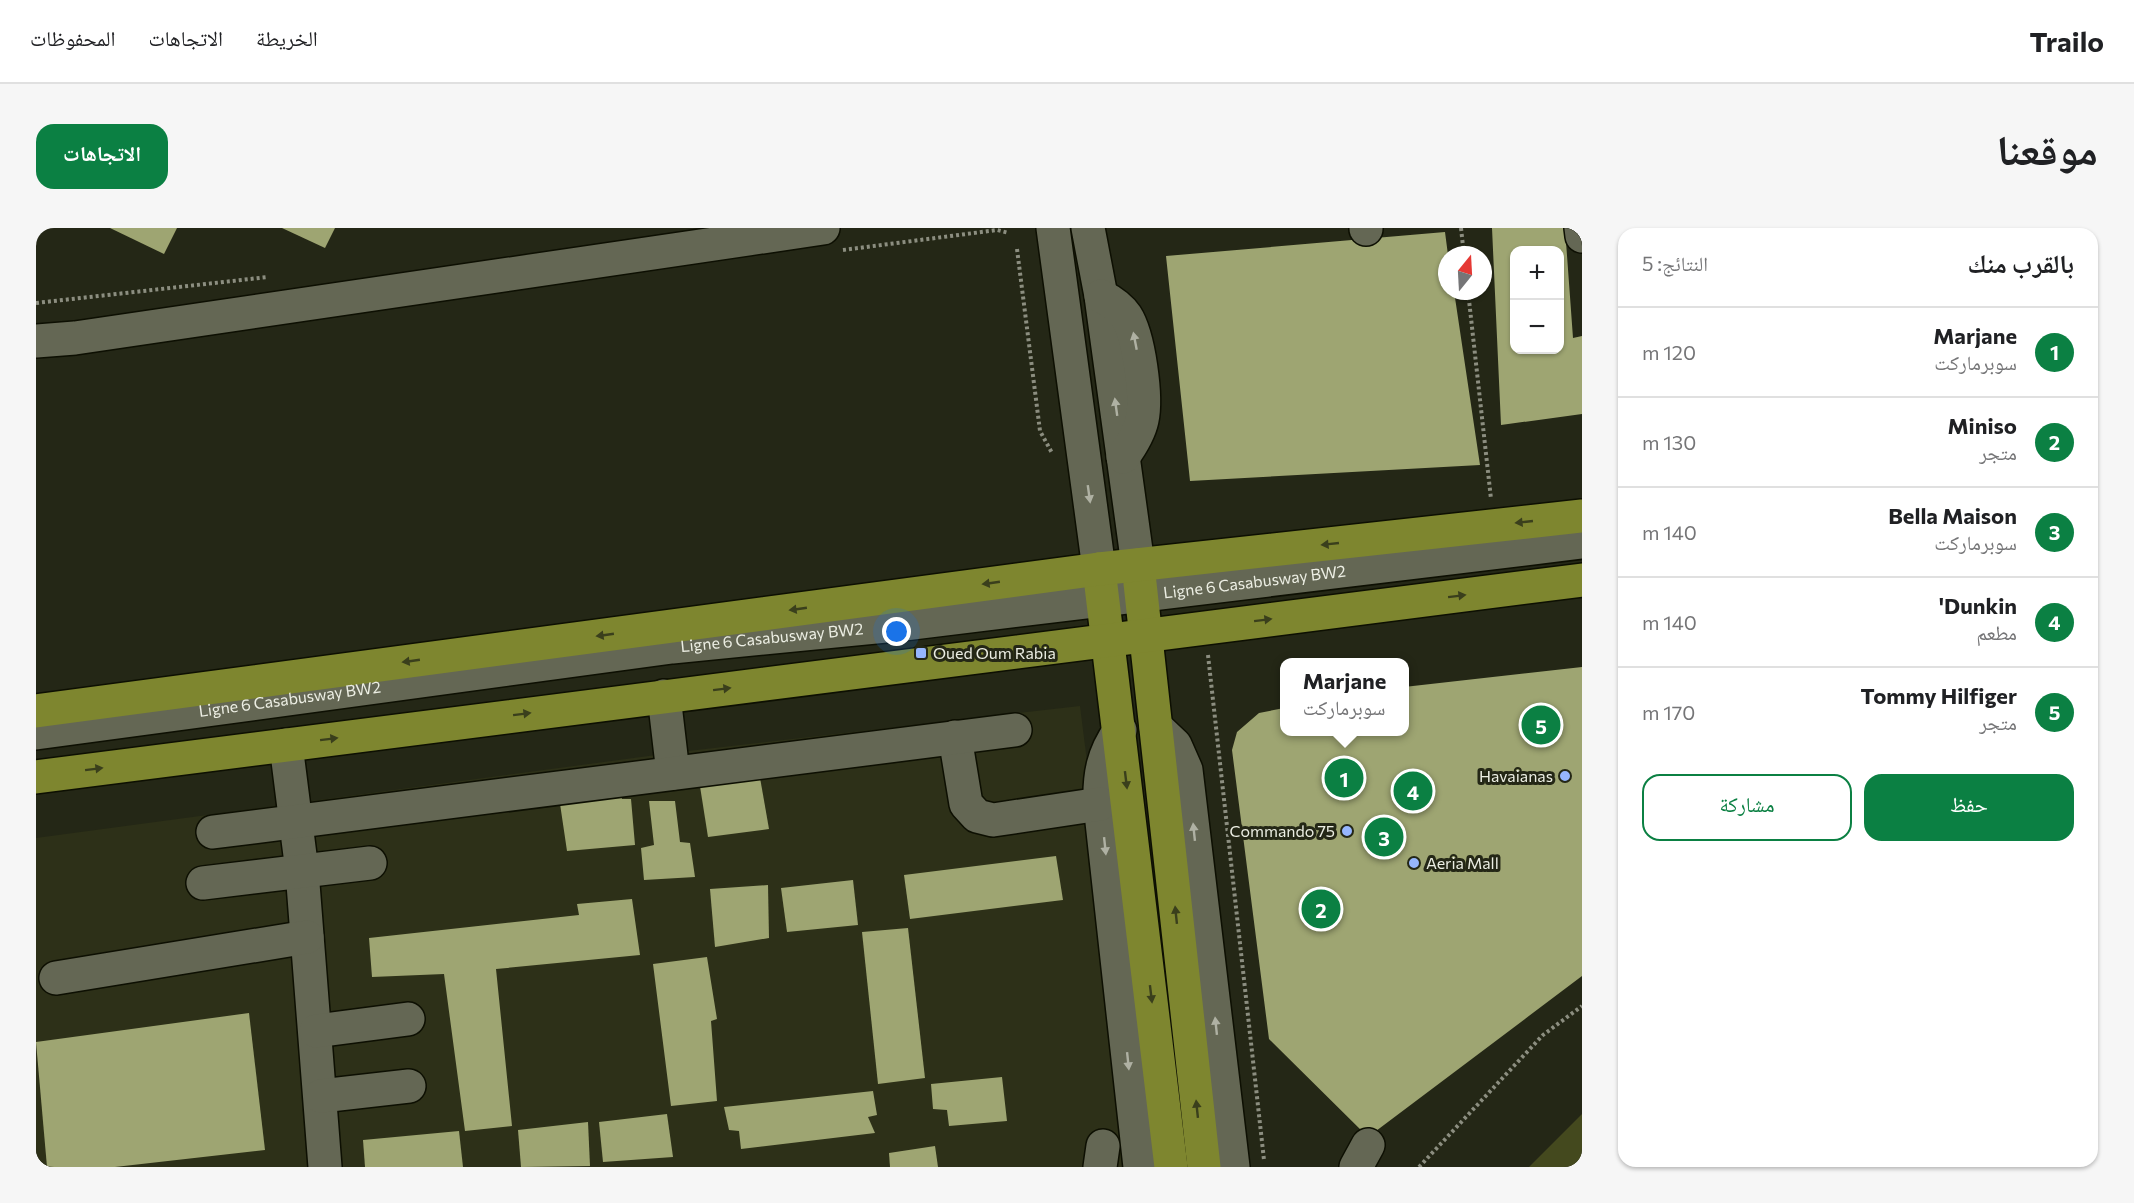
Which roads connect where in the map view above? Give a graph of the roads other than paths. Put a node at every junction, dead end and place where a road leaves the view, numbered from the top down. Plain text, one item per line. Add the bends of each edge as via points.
1 (1053, 228) edge
2 (1088, 228) edge
3 (1581, 228) edge
4 (804, 229) edge
5 (1582, 236) edge
6 (36, 341) edge
7 (1582, 516) edge
8 (1582, 543) edge
9 (1140, 579) junction
10 (1582, 580) edge
11 (1101, 584) junction
12 (1146, 635) junction
13 (1108, 640) junction
14 (664, 696) junction
15 (36, 711) edge
16 (1156, 726) junction
17 (1015, 730) dead end
18 (1120, 730) junction
19 (36, 733) edge
20 (955, 737) junction
21 (286, 745) junction
22 (673, 773) junction
23 (36, 777) edge
24 (1100, 804) junction
25 (296, 821) junction
26 (213, 832) dead end
27 (370, 864) dead end
28 (302, 872) junction
29 (203, 883) dead end
30 (307, 937) junction
31 (56, 978) dead end
32 (408, 1020) dead end
33 (316, 1031) junction
34 (409, 1086) dead end
35 (321, 1096) junction
36 (325, 1167) edge
37 (1140, 1167) edge
38 (1171, 1167) edge
39 (1204, 1167) edge
40 (1233, 1167) edge

1 -> 11 street via 1061,288 1070,458
9 -> 2 street
3 - 5 street
4 - 6 street
7 -> 9 main road
8 - 9 street, Ligne 6 Casabusway BW2
9 - 11 main road
9 - 12 main road
12 -> 10 main road
11 - 13 main road
11 -> 15 main road
11 - 19 street, Ligne 6 Casabusway BW2 via 896,625 672,647
12 - 13 main road
12 - 16 main road
14 -> 13 main road
13 - 18 main road
21 -> 14 main road
14 - 22 street
39 -> 16 main road
40 -> 16 street via 1186,770 1175,745
17 - 20 street
18 - 24 street via 1104,757
18 -> 38 main road
20 - 22 street
20 - 24 street via 966,804 977,816 993,820
23 -> 21 main road
21 - 25 street
22 - 25 street
24 -> 37 street
25 - 26 street
25 - 28 street
27 - 28 street
28 - 29 street
28 - 30 street
30 - 31 street
30 - 33 street
32 - 33 street
33 - 35 street
34 - 35 street
35 - 36 street

